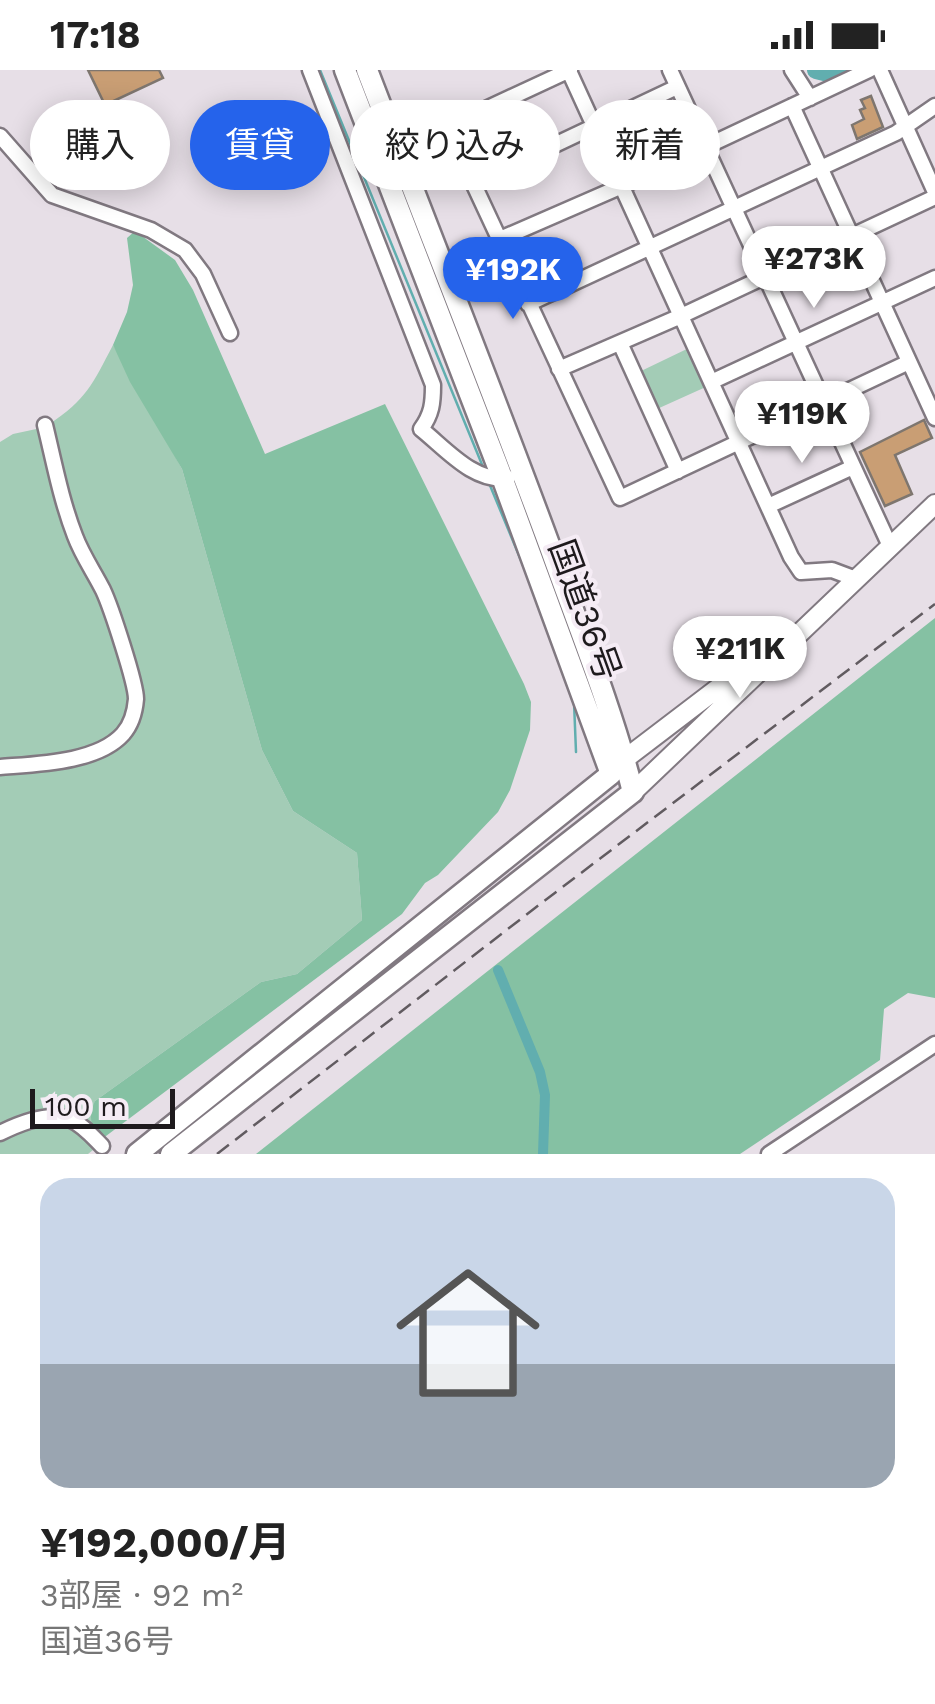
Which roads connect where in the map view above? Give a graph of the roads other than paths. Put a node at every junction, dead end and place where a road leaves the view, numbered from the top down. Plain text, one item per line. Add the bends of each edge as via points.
1 (310, 70) edge
2 (345, 70) edge
3 (367, 70) edge
4 (570, 70) edge
5 (670, 70) edge
6 (792, 70) edge
7 (869, 70) edge
8 (880, 70) edge
9 (678, 87) junction
10 (810, 98) junction
11 (504, 100) edge
12 (583, 100) edge
13 (650, 100) edge
14 (684, 100) edge
15 (792, 106) junction
16 (935, 106) edge
17 (906, 126) junction
18 (0, 136) edge
19 (720, 140) edge
20 (821, 169) junction
21 (720, 179) edge
22 (477, 190) edge
23 (613, 190) edge
24 (624, 190) edge
25 (935, 195) edge
26 (734, 209) junction
27 (852, 236) junction
28 (500, 239) junction
29 (650, 247) junction
30 (766, 277) junction
31 (935, 278) edge
32 (882, 302) junction
33 (528, 304) junction
34 (682, 316) junction
35 (230, 333) dead end
36 (620, 343) junction
37 (796, 344) junction
38 (909, 362) junction
39 (559, 369) junction
40 (711, 382) junction
41 (824, 403) junction
42 (935, 418) edge
43 (44, 425) dead end
44 (739, 442) junction
45 (853, 467) junction
46 (678, 471) junction
47 (513, 476) junction
48 (935, 504) edge
49 (768, 506) junction
50 (890, 546) junction
51 (856, 579) junction
52 (840, 594) junction
53 (0, 767) edge
54 (618, 767) junction
55 (633, 792) junction
56 (935, 1044) edge
57 (0, 1133) edge
58 (99, 1148) edge
59 (138, 1154) edge
60 (171, 1154) edge
61 (769, 1154) edge

1 - 47 street via 433,385 430,418 421,429 477,474
2 - 47 highway, 国道36号
3 - 47 highway, 国道36号
4 - 11 street
4 - 12 street
5 - 9 street
6 - 10 street
7 - 10 street
8 - 17 street
9 - 13 street
9 - 14 street
10 - 15 street
15 - 19 street
15 - 20 street
16 - 17 street
17 - 20 street
17 - 25 street
18 - 35 street via 52,195 152,230 185,250
20 - 26 street
20 - 27 street
21 - 26 street
22 - 28 street
23 - 28 street
24 - 29 street
25 - 27 street
26 - 29 street
26 - 30 street
27 - 30 street
27 - 32 street
28 - 33 street
29 - 33 street
29 - 34 street
30 - 34 street
30 - 37 street
31 - 32 street
32 - 37 street
32 - 38 street
33 - 39 street
34 - 36 street
34 - 40 street
36 - 39 street
36 - 46 street
37 - 40 street
37 - 41 street
38 - 41 street
38 - 42 street
39 - 46 street via 620,498
40 - 44 street
41 - 44 street
41 - 45 street
43 - 53 street via 66,513 104,594 136,695 130,724 111,743 77,758
44 - 46 street
44 - 49 street
45 - 49 street
45 - 50 street
47 - 54 highway, 国道36号
48 - 50 main road
49 - 51 street via 801,572 832,570
50 - 51 main road
51 - 52 main road
52 - 54 main road
52 - 55 main road
54 - 55 highway
54 - 59 highway
55 - 60 highway
56 - 61 street
57 - 58 street via 55,1116 83,1128

